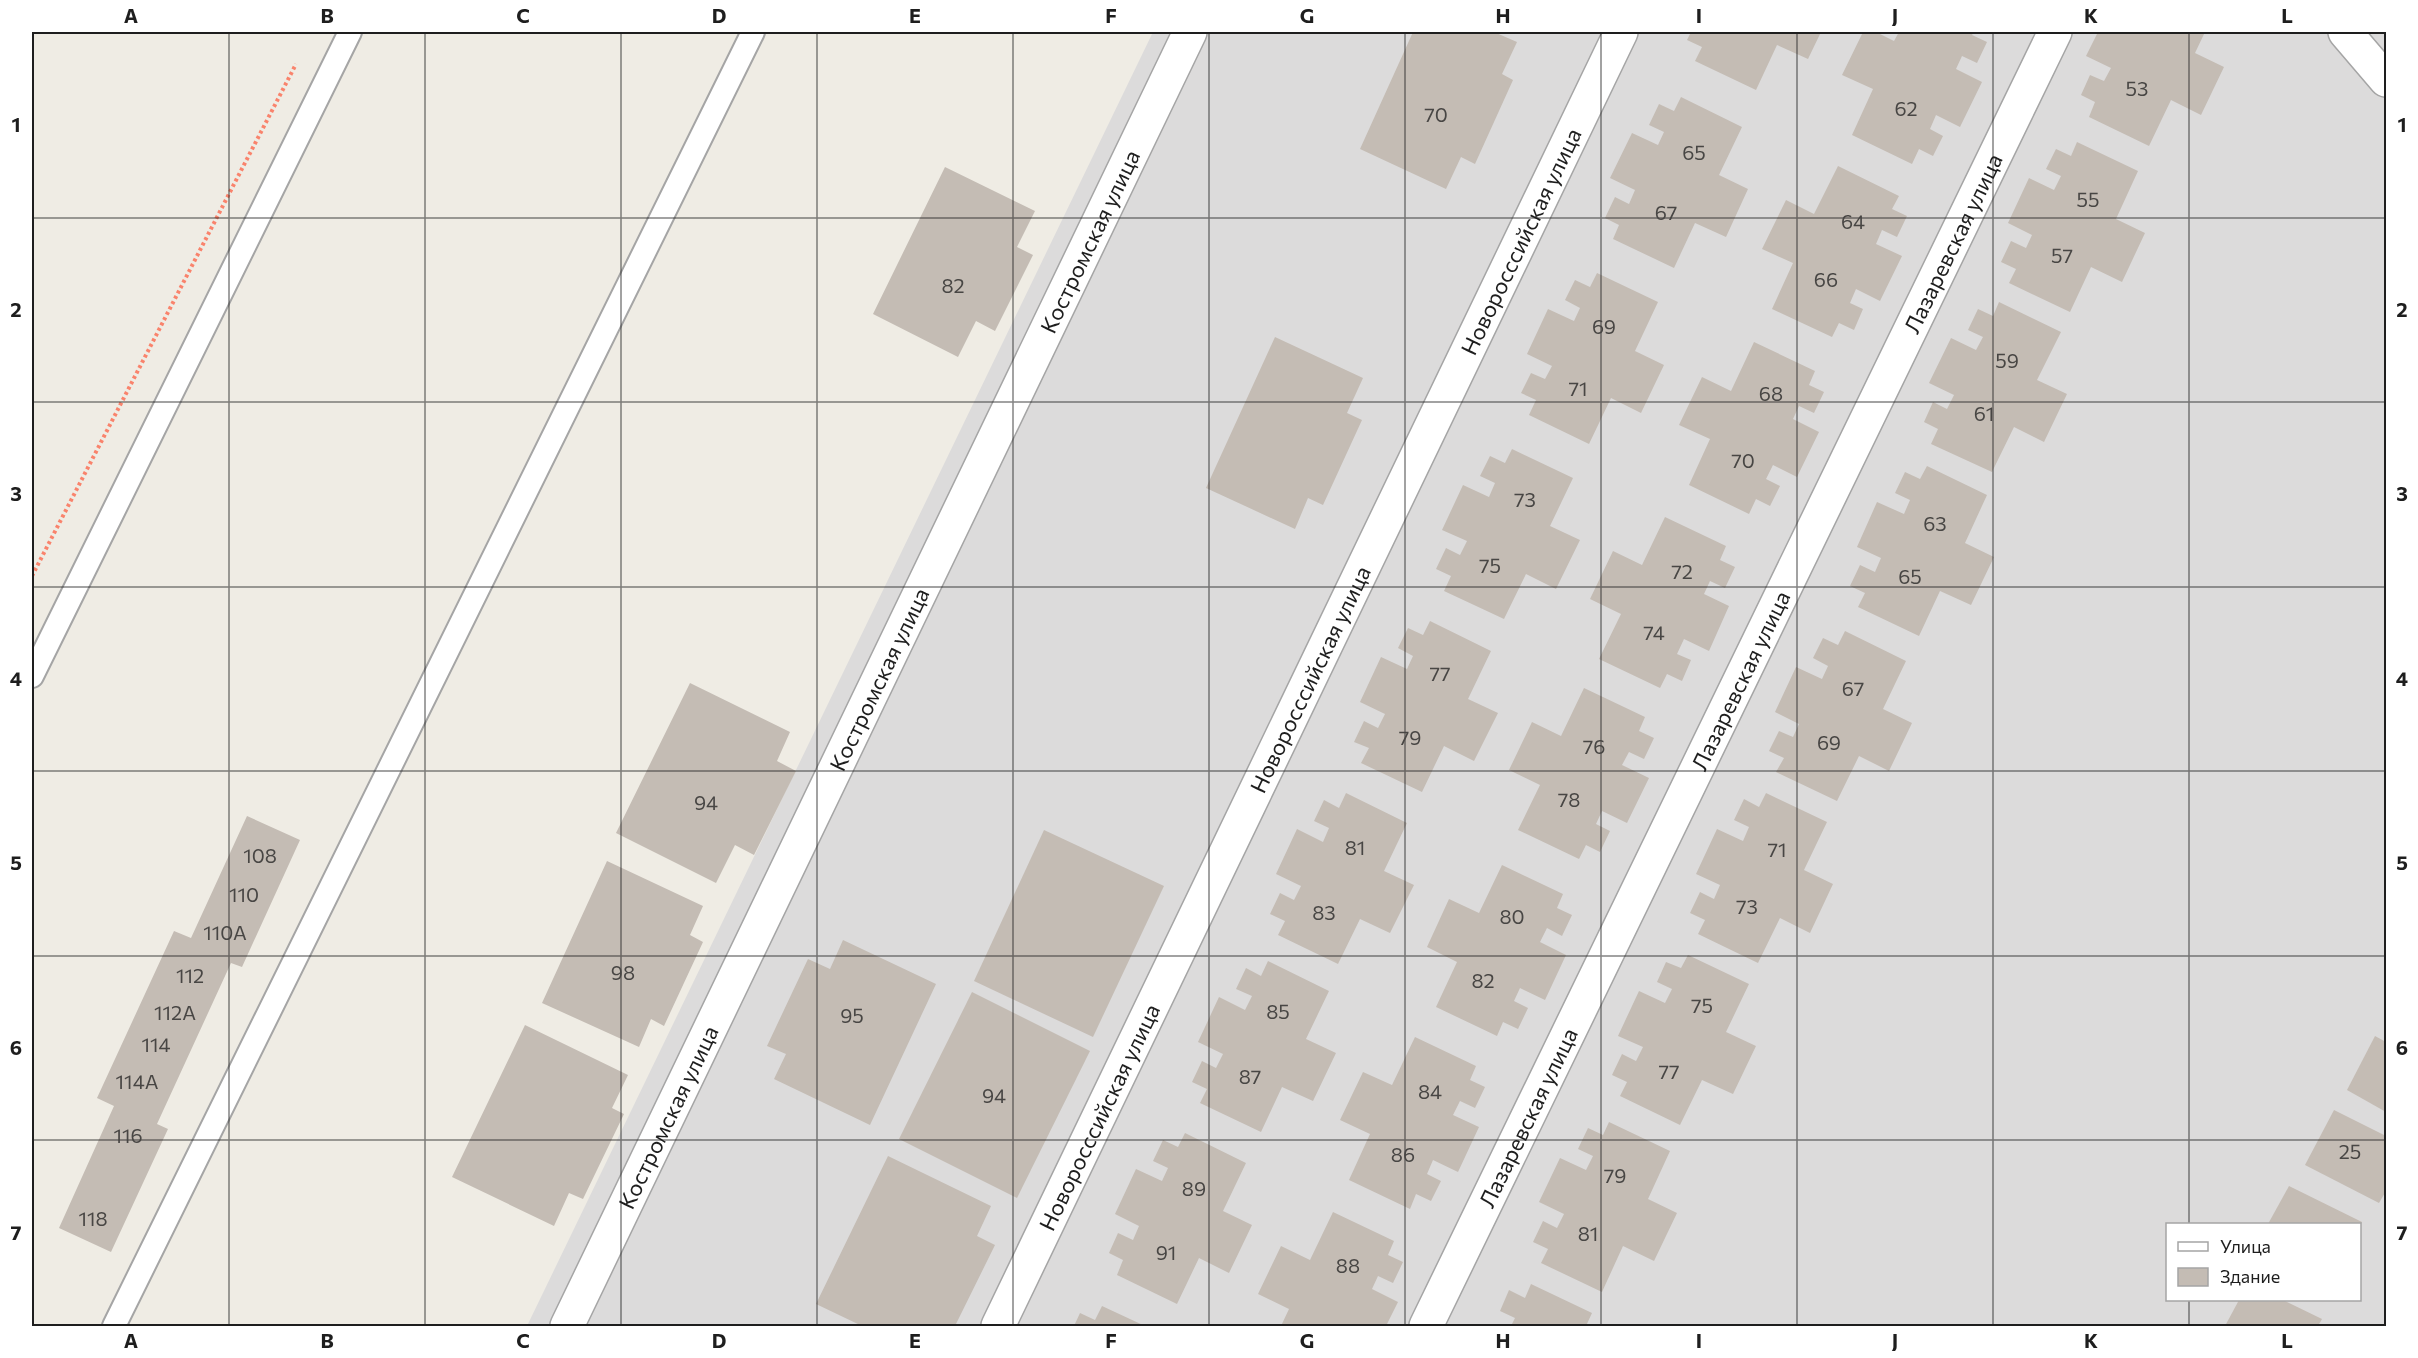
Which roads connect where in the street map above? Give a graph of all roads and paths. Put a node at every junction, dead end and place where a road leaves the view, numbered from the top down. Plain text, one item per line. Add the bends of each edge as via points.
1 (350, 32) edge
2 (753, 32) edge
3 (1190, 32) edge
4 (1621, 32) edge
5 (2055, 32) edge
6 (2345, 32) edge
7 (297, 63) dead end
8 (2386, 80) edge
9 (32, 576) edge
10 (32, 676) edge
11 (114, 1326) edge
12 (567, 1326) edge
13 (998, 1326) edge
14 (1426, 1326) edge

1 - 10 lane
2 - 11 lane
3 - 12 street, Костромская улица
4 - 13 street, Новоросссийская улица
5 - 14 street, Лазаревская улица
6 - 8 street
7 - 9 path

